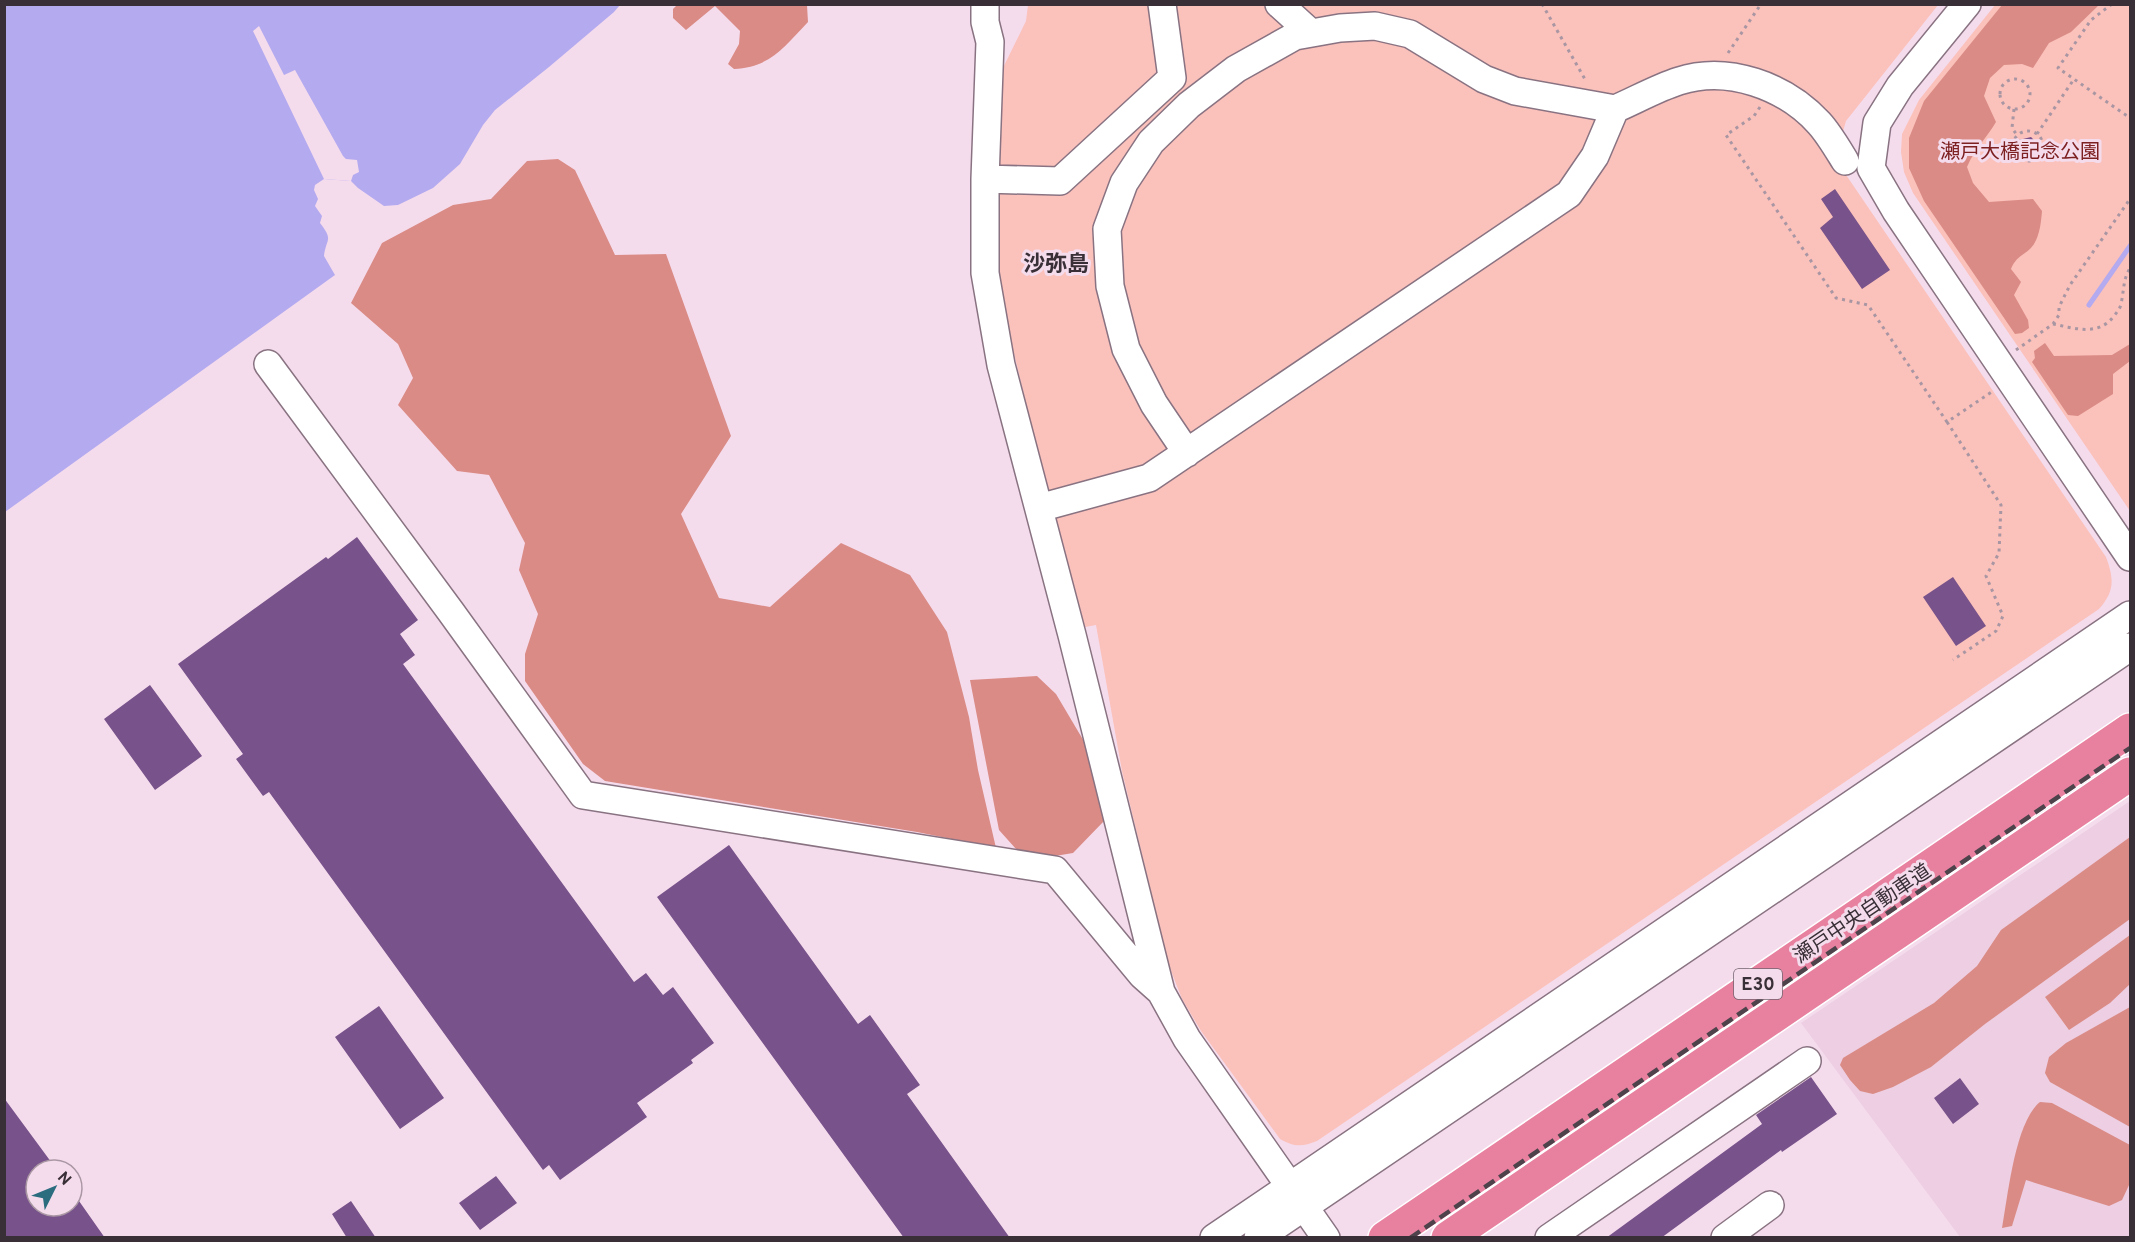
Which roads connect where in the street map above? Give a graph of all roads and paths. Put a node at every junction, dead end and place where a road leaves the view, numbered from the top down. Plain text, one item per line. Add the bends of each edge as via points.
1 (985, 4) edge
2 (1162, 4) edge
3 (1279, 4) edge
4 (1542, 4) edge
5 (1761, 4) edge
6 (1967, 4) edge
7 (2112, 4) edge
8 (1311, 33) junction
9 (1712, 77) junction
10 (2074, 79) junction
11 (1773, 89) junction
12 (1605, 108) junction
13 (2014, 109) junction
14 (2130, 118) edge
15 (2037, 134) junction
16 (2018, 135) junction
17 (1845, 161) dead end
18 (985, 179) junction
19 (2130, 199) edge
20 (2130, 268) edge
21 (2053, 324) junction
22 (2014, 351) dead end
23 (268, 364) dead end
24 (1996, 388) dead end
25 (1947, 422) junction
26 (1187, 453) junction
27 (1039, 508) junction
28 (2130, 557) edge
29 (2130, 615) edge
30 (2130, 647) edge
31 (1953, 660) dead end
32 (2130, 730) edge
33 (2130, 774) edge
34 (1161, 992) junction
35 (1807, 1062) dead end
36 (1297, 1197) junction
37 (1770, 1205) dead end
38 (1214, 1238) edge
39 (1258, 1238) edge
40 (1326, 1238) edge
41 (1384, 1238) edge
42 (1448, 1238) edge
43 (1549, 1238) edge
44 (1725, 1238) edge

1 - 18 street via 990,42
2 - 18 street via 1172,78 1060,181
3 - 8 street
4 - 12 path
5 - 9 path
6 - 28 street via 1900,86 1877,123 1871,168 1896,211
7 - 10 path via 2091,20 2058,68
8 - 12 street via 1375,26 1410,34 1484,79 1515,91
8 - 26 street via 1295,36 1236,69 1189,105 1151,142 1124,183 1107,229 1110,286 1126,348 1154,404
9 - 11 street via 1734,77
9 - 12 street via 1680,81
10 - 14 path
10 - 15 path
11 - 17 street via 1820,123
11 - 25 path via 1754,116 1726,135 1836,298 1868,305
12 - 26 street via 1595,156 1569,194
13 - 13 path via 2002,102 1999,92 2013,78 2023,81 2030,93 2024,106
13 - 16 path via 2012,129
15 - 16 path via 2027,131
15 - 16 path via 2043,141 2043,151 2028,161 2016,154 2013,144
18 - 27 street via 985,273 1000,365
19 - 21 path via 2070,285
20 - 21 path via 2121,307 2110,322 2096,330
21 - 22 path
23 - 34 street via 583,795 1055,870 1142,975
24 - 25 path
25 - 31 path via 2001,505 1999,553 1986,576 2003,616 1996,631
26 - 27 street via 1149,478
27 - 34 street
29 - 36 street
30 - 36 street
32 - 41 highway, 瀬戸中央自動車道 / E30
33 - 42 highway, 瀬戸中央自動車道 / E30
34 - 36 street via 1187,1040
35 - 43 street
36 - 38 street
36 - 39 street
36 - 40 street
37 - 44 street

